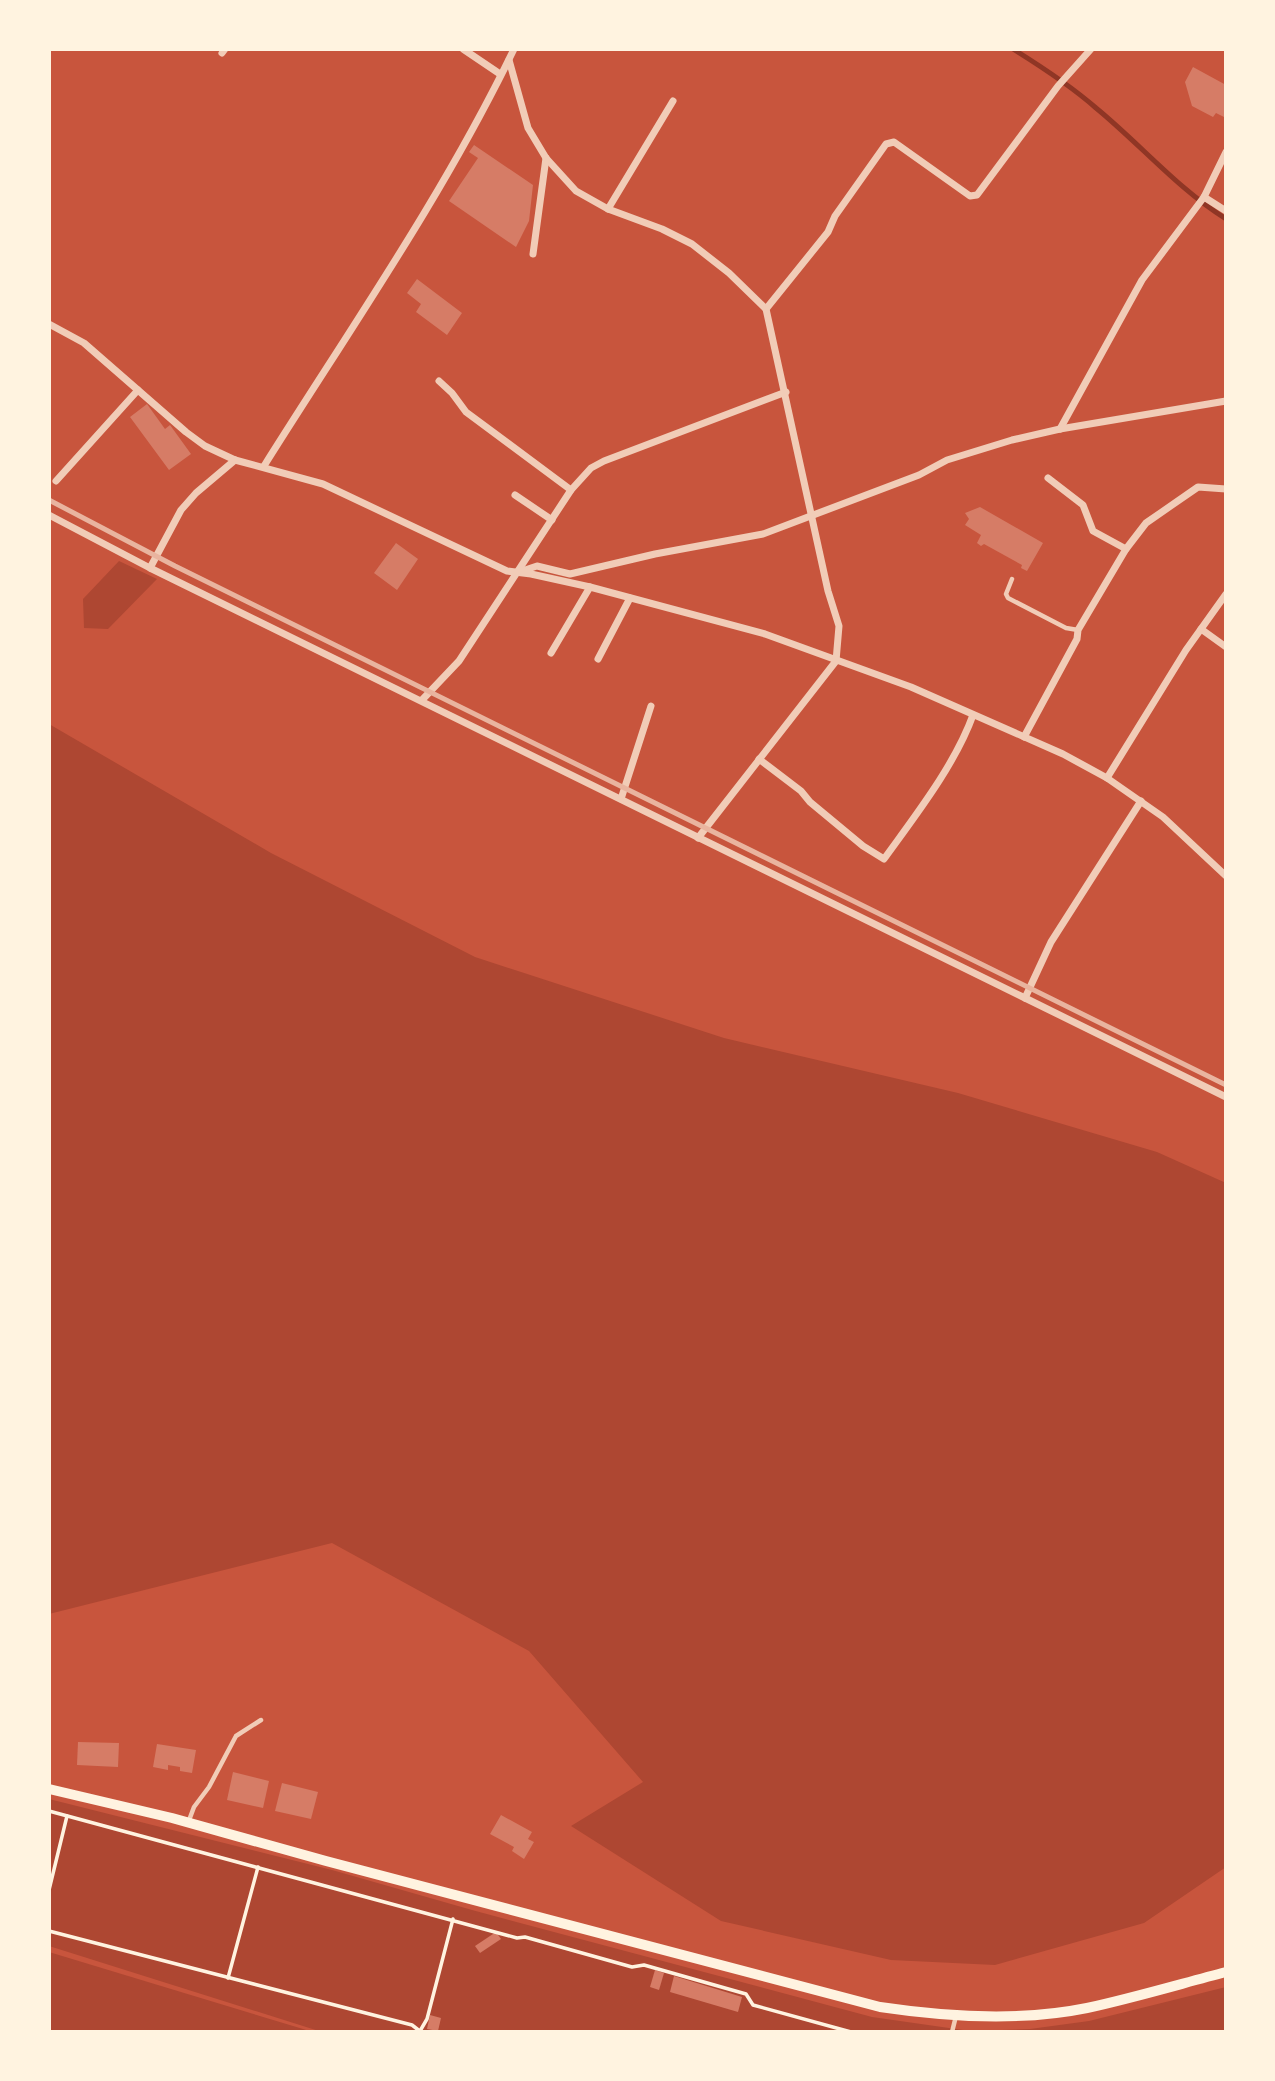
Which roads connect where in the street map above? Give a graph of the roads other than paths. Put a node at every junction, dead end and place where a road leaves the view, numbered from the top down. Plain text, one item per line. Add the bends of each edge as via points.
1 (463, 49) edge
2 (514, 49) edge
3 (1091, 49) edge
4 (509, 60) junction
5 (500, 74) junction
6 (673, 101) dead end
7 (1226, 152) edge
8 (546, 158) junction
9 (1202, 200) junction
10 (608, 209) junction
11 (1226, 211) edge
12 (533, 254) dead end
13 (766, 309) junction
14 (49, 324) edge
15 (439, 382) dead end
16 (138, 390) junction
17 (786, 392) junction
18 (1226, 401) edge
19 (1060, 429) junction
20 (235, 460) junction
21 (264, 467) junction
22 (1048, 478) dead end
23 (56, 481) dead end
24 (1226, 489) edge
25 (571, 490) junction
26 (515, 495) dead end
27 (49, 515) edge
28 (812, 515) junction
29 (552, 520) junction
30 (1126, 549) junction
31 (150, 568) junction
32 (518, 573) junction
33 (1012, 579) dead end
34 (590, 587) junction
35 (1226, 594) edge
36 (630, 598) junction
37 (1201, 629) junction
38 (1078, 630) junction
39 (1226, 647) edge
40 (551, 653) dead end
41 (598, 659) dead end
42 (836, 661) junction
43 (422, 700) junction
44 (651, 706) dead end
45 (973, 715) junction
46 (1024, 737) junction
47 (759, 759) junction
48 (1107, 778) junction
49 (621, 799) junction
50 (1141, 801) junction
51 (698, 838) junction
52 (1226, 876) edge
53 (1026, 998) junction
54 (1226, 1097) edge
55 (261, 1720) dead end
56 (49, 1789) edge
57 (188, 1824) junction
58 (1226, 1972) edge
59 (954, 2025) edge

1 - 5 street
2 - 4 street
3 - 13 street via 977,195 970,196 894,142 886,144 828,232
4 - 5 street
4 - 8 street via 528,128
5 - 21 street via 424,217
6 - 10 street
7 - 9 street
8 - 10 street via 576,191
8 - 12 street
9 - 11 street
9 - 19 street via 1142,280
10 - 13 street via 692,244
13 - 17 street
14 - 16 street via 84,343
15 - 25 street via 466,412
16 - 20 street via 195,439
16 - 23 street
17 - 25 street via 604,461
17 - 28 street
18 - 19 street
19 - 28 street via 947,460
20 - 21 street
20 - 31 street via 181,510
21 - 32 street via 323,484
22 - 30 street via 1083,505 1093,531
24 - 30 street via 1198,488 1146,523
25 - 29 street
26 - 29 street
27 - 31 street
28 - 32 street via 763,534 570,574 537,566
28 - 42 street via 839,626
29 - 32 street
30 - 38 street
31 - 43 street
32 - 34 street
32 - 43 street via 459,661
33 - 38 lane via 1008,598
34 - 36 street
34 - 40 street
35 - 37 street
36 - 41 street
36 - 42 street via 765,634
37 - 39 street
37 - 48 street
38 - 46 street
42 - 45 street
42 - 47 street
43 - 49 street
44 - 49 street
45 - 46 street
45 - 47 street via 930,795 884,859
46 - 48 street
47 - 51 street
48 - 50 street
49 - 51 street
50 - 52 street
50 - 53 street via 1051,942
51 - 53 street
53 - 54 street
55 - 57 lane via 236,1736
56 - 57 main road
57 - 59 main road
58 - 59 main road via 1085,2009

